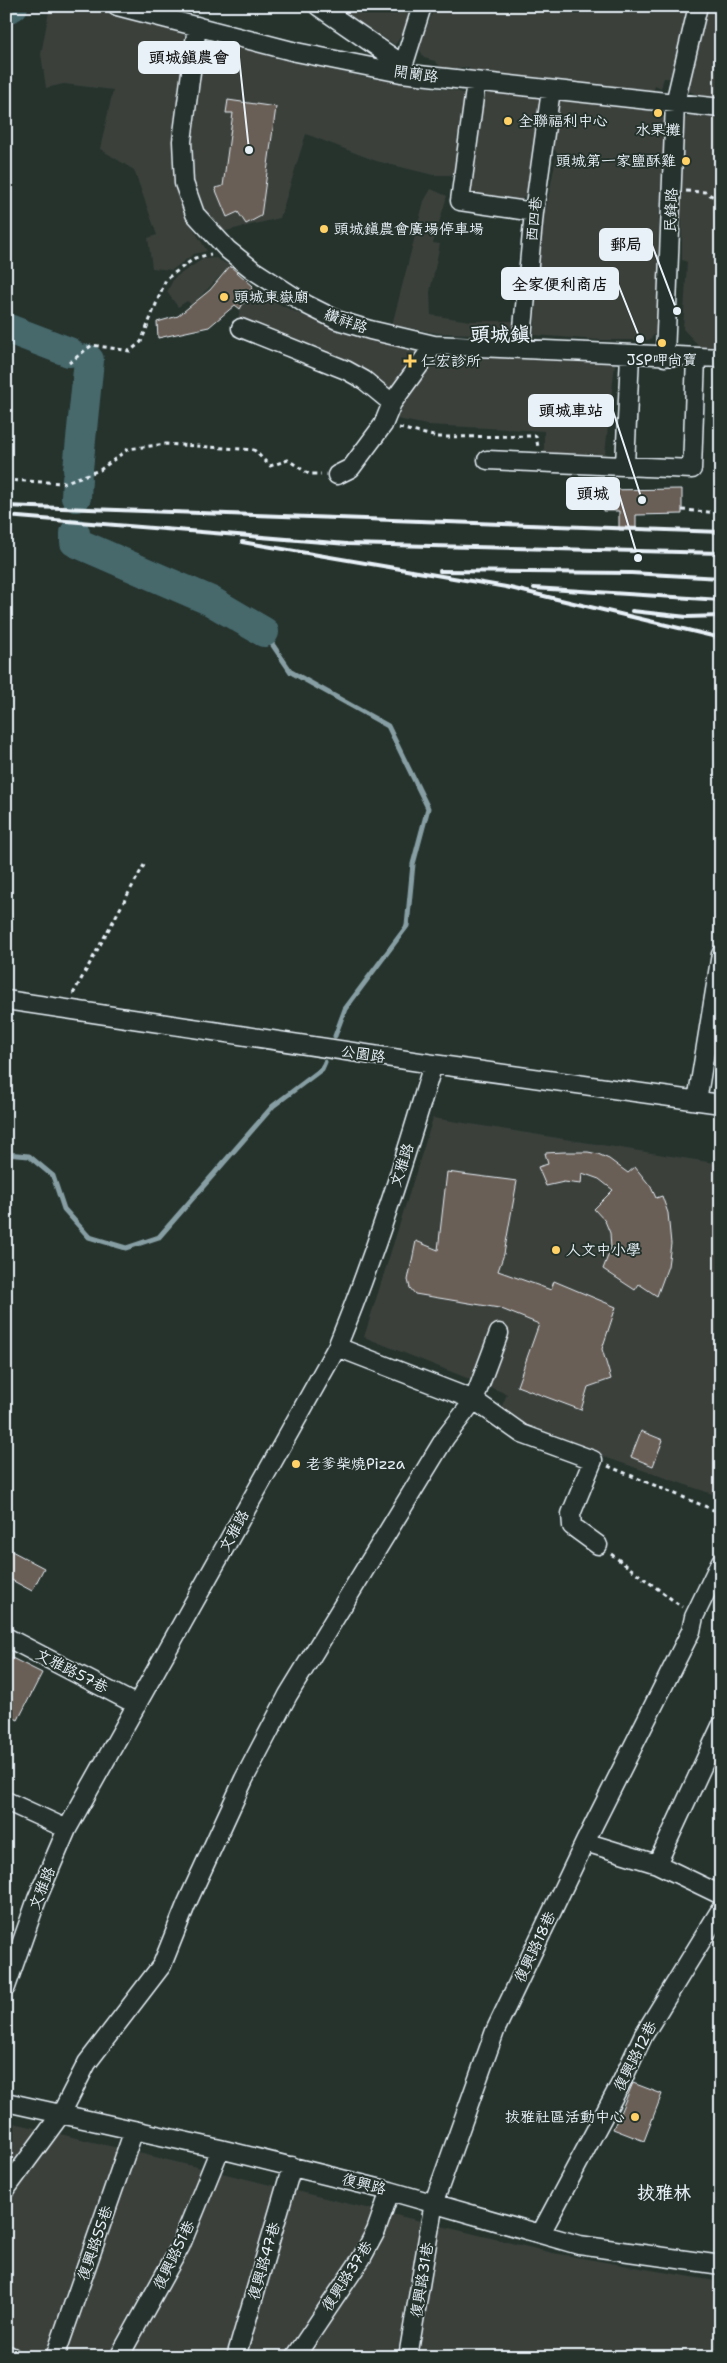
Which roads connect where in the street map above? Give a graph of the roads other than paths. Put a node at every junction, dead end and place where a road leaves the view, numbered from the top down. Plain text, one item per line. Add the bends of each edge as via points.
1 (117, 6) edge
2 (318, 6) edge
3 (422, 6) edge
4 (698, 6) edge
5 (197, 26) junction
6 (402, 68) junction
7 (476, 82) junction
8 (551, 90) junction
9 (675, 103) junction
10 (721, 108) edge
11 (534, 212) junction
12 (241, 328) dead end
13 (434, 345) junction
14 (522, 349) junction
15 (630, 355) junction
16 (665, 357) junction
17 (696, 357) junction
18 (721, 358) edge
19 (392, 403) junction
20 (487, 460) dead end
21 (625, 465) junction
22 (337, 474) road end
23 (721, 954) edge
24 (6, 1000) edge
25 (433, 1064) junction
26 (697, 1101) junction
27 (721, 1104) edge
28 (499, 1333) dead end
29 (337, 1346) junction
30 (474, 1400) junction
31 (598, 1545) road end
32 (721, 1561) edge
33 (6, 1637) edge
34 (137, 1704) junction
35 (721, 1726) edge
36 (6, 1801) edge
37 (67, 1829) junction
38 (585, 1842) junction
39 (657, 1864) junction
40 (721, 1896) edge
41 (721, 1909) edge
42 (6, 1987) edge
43 (6, 2102) edge
44 (61, 2114) junction
45 (134, 2130) junction
46 (220, 2149) junction
47 (292, 2166) junction
48 (6, 2189) edge
49 (390, 2191) junction
50 (434, 2202) junction
51 (541, 2233) junction
52 (721, 2266) edge
53 (6, 2354) edge
54 (12, 2357) edge
55 (55, 2357) edge
56 (119, 2357) edge
57 (236, 2357) edge
58 (295, 2357) edge
59 (408, 2357) edge

1 - 5 street, 開蘭路
2 - 6 street
3 - 6 street
4 - 9 street, 民鋒路
5 - 6 street, 開蘭路 via 296,52
5 - 13 street, 纘祥路 via 182,141 184,183 195,214 228,250 281,290 337,320
6 - 7 street, 開蘭路
7 - 8 street, 開蘭路
7 - 11 street via 460,200
8 - 9 street, 開蘭路
8 - 11 street, 西四巷
9 - 10 street, 開蘭路
9 - 16 street, 民鋒路
11 - 14 street, 西四巷
12 - 19 street via 346,370
13 - 14 street, 纘祥路
13 - 19 street
14 - 15 street, 纘祥路
15 - 16 street, 纘祥路
15 - 21 street
16 - 17 street, 纘祥路
17 - 18 street, 纘祥路
17 - 21 street via 692,469
19 - 22 street via 383,425 351,468
20 - 21 street
23 - 26 street
24 - 25 street, 公園路
25 - 26 street, 公園路
25 - 29 street, 文雅路 via 354,1307
26 - 27 street, 公園路
28 - 30 street
29 - 30 street
29 - 34 street, 文雅路
30 - 31 street via 522,1434 593,1460 571,1514 572,1526
30 - 44 street via 445,1438 288,1695 244,1779 186,1905 162,1966 87,2063
32 - 38 street, 復興路18巷 via 694,1617 691,1631
33 - 34 street, 文雅路57巷
34 - 37 street, 文雅路
35 - 39 street
36 - 37 street
37 - 42 street, 文雅路 via 37,1899
38 - 39 street
38 - 50 street, 復興路18巷 via 495,2031
39 - 40 street
41 - 51 street, 復興路12巷 via 643,2036
43 - 44 street, 復興路
44 - 45 street, 復興路
44 - 48 street
45 - 46 street, 復興路
45 - 55 street, 復興路55巷
46 - 47 street, 復興路
46 - 56 street, 復興路51巷 via 180,2247
47 - 49 street, 復興路
47 - 57 street, 復興路47巷
49 - 50 street, 復興路
49 - 58 street, 復興路37巷 via 376,2231 361,2259
50 - 51 street, 復興路
50 - 59 street, 復興路31巷
51 - 52 street, 復興路 via 579,2245
53 - 54 street

